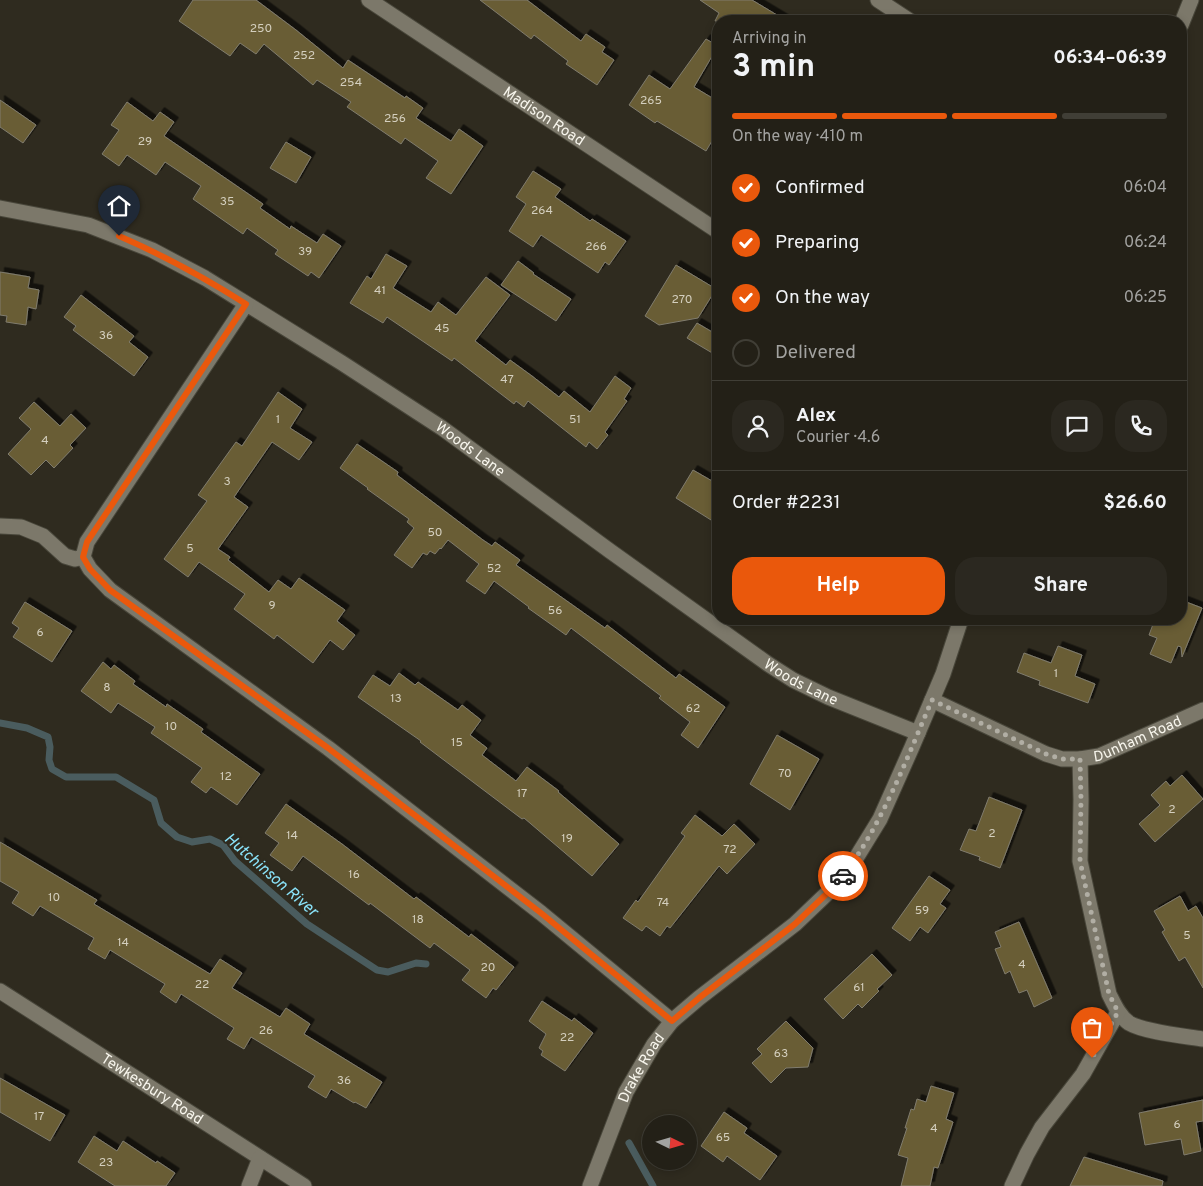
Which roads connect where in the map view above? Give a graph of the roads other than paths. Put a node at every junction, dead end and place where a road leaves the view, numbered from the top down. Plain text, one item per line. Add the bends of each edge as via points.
1 (369, 0) edge
2 (878, 0) edge
3 (1192, 0) edge
4 (901, 15) edge
5 (1185, 15) edge
6 (0, 208) edge
7 (712, 227) edge
8 (246, 304) junction
9 (0, 526) edge
10 (83, 557) junction
11 (712, 624) edge
12 (713, 625) edge
13 (958, 625) edge
14 (932, 700) junction
15 (1203, 710) edge
16 (918, 733) junction
17 (1080, 759) junction
18 (0, 991) edge
19 (1118, 1012) junction
20 (672, 1021) junction
21 (1203, 1039) edge
22 (260, 1158) junction
23 (249, 1186) edge
24 (304, 1186) edge
25 (590, 1186) edge
26 (1012, 1186) edge

1 - 7 street, Madison Road
2 - 4 street
3 - 5 street
6 - 8 street, Woods Lane via 88,225 119,236 196,273
8 - 10 street via 87,542
8 - 11 street, Woods Lane via 442,428
9 - 10 street via 21,527 43,536 65,556
10 - 20 street via 110,590 328,748 541,913
12 - 16 street, Woods Lane via 793,680
13 - 14 street, Drake Road
14 - 16 street, Drake Road
14 - 17 street, Dunham Road via 1046,754 1062,759
15 - 17 street, Dunham Road via 1099,756
16 - 20 street, Drake Road via 880,819 839,882 795,924
17 - 19 street via 1080,861 1109,994
18 - 22 street, Tewkesbury Road
19 - 21 street via 1130,1023 1147,1030
19 - 26 street via 1083,1074 1042,1127
20 - 25 street, Drake Road via 654,1044 626,1092
22 - 23 street
22 - 24 street, Tewkesbury Road

